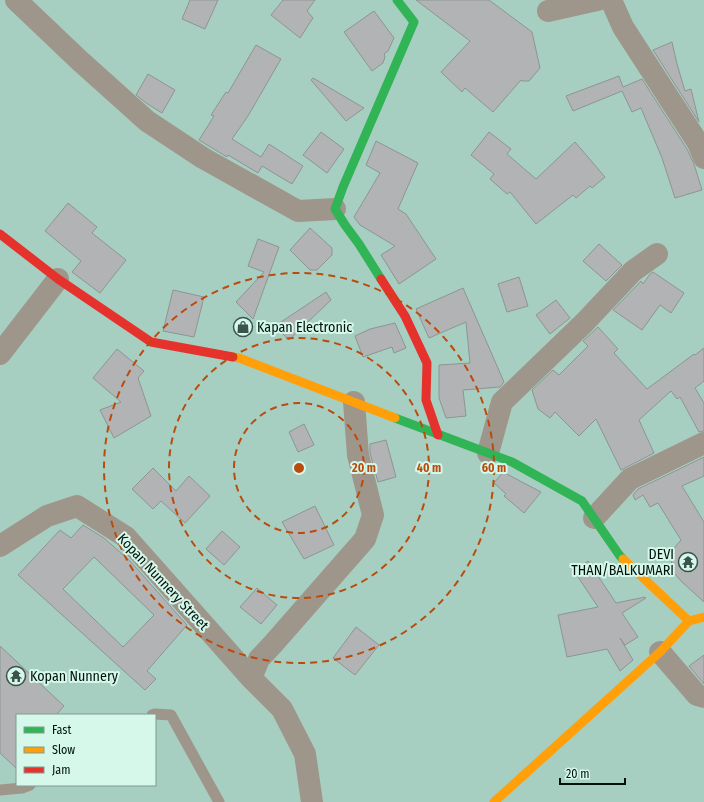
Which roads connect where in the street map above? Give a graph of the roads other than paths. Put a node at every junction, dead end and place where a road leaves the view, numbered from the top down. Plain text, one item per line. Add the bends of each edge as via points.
1 (16, 0) edge
2 (397, 0) edge
3 (598, 0) edge
4 (611, 0) edge
5 (34, 8) edge
6 (548, 11) dead end
7 (704, 158) edge
8 (335, 209) junction
9 (0, 234) edge
10 (657, 254) dead end
11 (58, 278) junction
12 (0, 354) edge
13 (354, 402) junction
14 (438, 436) junction
15 (704, 443) edge
16 (488, 453) junction
17 (594, 518) junction
18 (0, 546) edge
19 (704, 617) edge
20 (689, 621) junction
21 (660, 652) junction
22 (251, 678) junction
23 (704, 697) edge
24 (156, 714) edge
25 (27, 786) edge
26 (0, 790) edge
27 (219, 802) edge
28 (312, 802) edge
29 (494, 802) edge

1 - 5 street
2 - 8 main road via 414,22
3 - 6 street
4 - 7 street via 623,27 698,143
5 - 8 street via 79,60 147,121 203,158 298,211
8 - 14 main road via 405,316 427,362 426,400
9 - 11 main road
10 - 16 street via 633,271 584,323 502,402
11 - 12 street
11 - 13 main road via 151,342 239,358
13 - 14 main road
13 - 22 street via 358,455 373,515 365,539 259,659
14 - 16 main road
15 - 17 street via 630,479
16 - 17 main road via 512,462 582,501
17 - 20 main road via 620,556
18 - 22 street, Kopan Nunnery Street via 47,516 77,506 126,537
19 - 20 main road
20 - 21 main road
21 - 23 street via 697,695
21 - 29 main road
22 - 28 street via 282,709 306,754
24 - 27 lane via 171,715
25 - 26 lane

